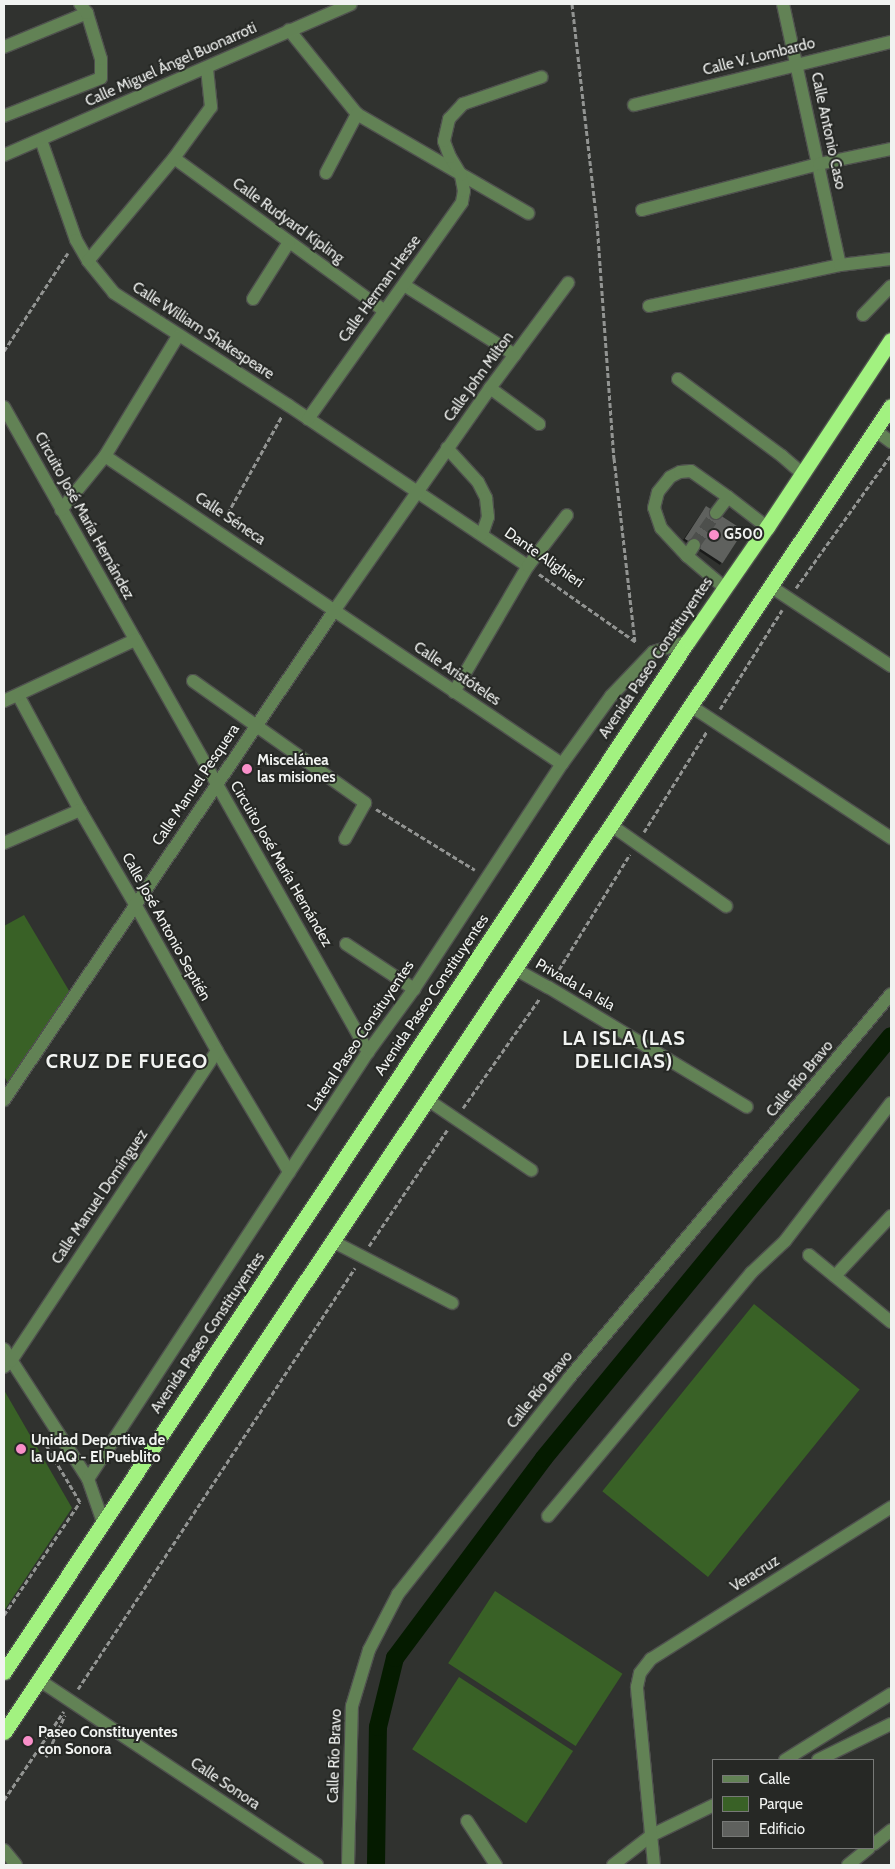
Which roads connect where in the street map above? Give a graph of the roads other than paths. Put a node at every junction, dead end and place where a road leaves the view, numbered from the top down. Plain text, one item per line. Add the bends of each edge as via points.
1 (351, 4) edge
2 (783, 4) edge
3 (84, 8) edge
4 (289, 30) junction
5 (891, 42) edge
6 (4, 46) edge
7 (796, 64) junction
8 (207, 68) junction
9 (542, 77) dead end
10 (634, 105) dead end
11 (357, 114) junction
12 (4, 116) edge
13 (41, 140) junction
14 (891, 148) edge
15 (4, 155) edge
16 (174, 158) junction
17 (819, 164) junction
18 (326, 173) dead end
19 (461, 174) junction
20 (642, 210) dead end
21 (528, 213) dead end
22 (289, 242) junction
23 (891, 259) edge
24 (88, 261) junction
25 (840, 265) junction
26 (568, 283) dead end
27 (404, 285) junction
28 (891, 286) edge
29 (253, 299) dead end
30 (649, 306) dead end
31 (383, 310) junction
32 (863, 315) dead end
33 (178, 336) junction
34 (891, 340) edge
35 (515, 355) junction
36 (678, 379) dead end
37 (490, 388) junction
38 (891, 406) edge
39 (4, 407) edge
40 (308, 419) junction
41 (539, 424) dead end
42 (875, 430) junction
43 (891, 442) edge
44 (447, 448) junction
45 (106, 456) junction
46 (802, 474) junction
47 (417, 491) junction
48 (728, 497) junction
49 (61, 510) junction
50 (716, 513) tunnel mouth
51 (567, 515) dead end
52 (767, 527) junction
53 (482, 534) junction
54 (694, 545) tunnel mouth
55 (687, 556) junction
56 (528, 566) junction
57 (770, 586) junction
58 (725, 588) junction
59 (334, 611) junction
60 (135, 640) junction
61 (688, 641) junction
62 (891, 666) edge
63 (193, 682) dead end
64 (454, 692) junction
65 (18, 695) junction
66 (4, 701) edge
67 (691, 706) junction
68 (256, 726) junction
69 (562, 764) junction
70 (216, 783) junction
71 (80, 810) junction
72 (611, 825) junction
73 (891, 838) edge
74 (345, 839) dead end
75 (4, 843) edge
76 (136, 904) junction
77 (726, 906) dead end
78 (346, 944) dead end
79 (515, 969) junction
80 (414, 989) junction
81 (891, 994) edge
82 (217, 1051) junction
83 (368, 1052) junction
84 (5, 1094) edge
85 (428, 1100) junction
86 (891, 1103) edge
87 (747, 1107) dead end
88 (532, 1170) dead end
89 (289, 1172) junction
90 (891, 1216) edge
91 (334, 1242) junction
92 (809, 1255) dead end
93 (836, 1276) junction
94 (452, 1303) dead end
95 (891, 1322) edge
96 (4, 1349) edge
97 (7, 1364) edge
98 (88, 1479) junction
99 (891, 1507) edge
100 (548, 1516) dead end
101 (103, 1522) junction
102 (4, 1672) edge
103 (39, 1680) junction
104 (891, 1694) edge
105 (891, 1724) edge
106 (4, 1732) edge
107 (787, 1759) edge
108 (820, 1759) edge
109 (712, 1806) edge
110 (467, 1821) dead end
111 (891, 1831) edge
112 (652, 1835) junction
113 (875, 1843) edge
114 (868, 1849) edge
115 (4, 1850) edge
116 (16, 1865) edge
117 (317, 1865) edge
118 (348, 1865) edge
119 (496, 1865) edge
120 (613, 1865) edge
121 (654, 1865) edge
122 (848, 1865) edge

1 - 4 street, Calle Miguel Ángel Buonarroti
2 - 7 street, Calle Antonio Caso
3 - 6 street
3 - 12 street via 102,59 101,78
4 - 8 street, Calle Miguel Ángel Buonarroti
4 - 11 street
5 - 7 street, Calle V. Lombardo
7 - 10 street, Calle V. Lombardo
7 - 17 street, Calle Antonio Caso
8 - 13 street, Calle Miguel Ángel Buonarroti
8 - 16 street via 211,108
9 - 19 street via 463,104 449,118 444,141
11 - 18 street
11 - 19 street
13 - 15 street, Calle Miguel Ángel Buonarroti
13 - 24 street, Calle William Shakespeare via 76,240
14 - 17 street
16 - 22 street, Calle Rudyard Kipling
16 - 24 street
17 - 20 street
17 - 25 street, Calle Antonio Caso
19 - 21 street
19 - 27 street, Calle Herman Hesse via 462,202
22 - 29 street
22 - 31 street, Calle Rudyard Kipling
23 - 25 street
24 - 33 street, Calle William Shakespeare via 114,293
25 - 30 street
26 - 35 street, Calle John Milton
27 - 31 street, Calle Herman Hesse
27 - 35 street
28 - 32 street
31 - 40 street, Calle Herman Hesse
33 - 40 street, Calle William Shakespeare
33 - 45 street
34 - 46 highway, Avenida Paseo Constituyentes
35 - 37 street, Calle John Milton
36 - 46 street
37 - 41 street
37 - 44 street, Calle John Milton
38 - 42 highway
39 - 49 street, Circuito José María Hernández
40 - 47 street, Calle William Shakespeare
42 - 43 street
42 - 57 highway
44 - 47 street, Calle John Milton
44 - 53 street via 478,482 486,498 488,517
45 - 49 street
45 - 59 street, Calle Séneca
46 - 52 highway, Avenida Paseo Constituyentes
47 - 53 street, Dante Alighieri
47 - 59 street, Calle Manuel Pesquera
48 - 50 street
48 - 52 street
48 - 55 street via 692,471 670,477 658,492 654,508 662,528
49 - 60 street, Circuito José María Hernández
51 - 56 street
52 - 58 highway, Avenida Paseo Constituyentes
53 - 56 street, Dante Alighieri
54 - 55 street
55 - 58 street
56 - 64 street
57 - 62 street
57 - 67 highway
58 - 61 highway, Avenida Paseo Constituyentes
59 - 64 street, Calle Aristóteles
59 - 68 street, Calle Manuel Pesquera
60 - 65 street
60 - 70 street, Circuito José María Hernández
61 - 69 street, Lateral Paseo Consituyentes via 653,652 611,696
61 - 101 highway, Avenida Paseo Constituyentes
63 - 68 street
64 - 69 street, Calle Aristóteles
65 - 66 street
65 - 71 street, Calle José Antonio Septién
67 - 72 highway
67 - 73 street
68 - 70 street, Calle Manuel Pesquera
68 - 74 street via 365,803
69 - 80 street, Lateral Paseo Consituyentes
70 - 76 street, Calle Manuel Pesquera
70 - 83 street, Circuito José María Hernández
71 - 75 street
71 - 76 street, Calle José Antonio Septién
72 - 77 street
72 - 79 highway
76 - 82 street, Calle José Antonio Septién
76 - 84 street, Calle Manuel Pesquera
78 - 80 street
79 - 85 highway
79 - 87 street, Privada La Isla
80 - 83 street, Lateral Paseo Consituyentes
81 - 118 street, Calle Río Bravo via 569,1378 398,1594 368,1650 352,1706
82 - 89 street, Calle José Antonio Septién
82 - 97 street, Calle Manuel Domínguez
83 - 89 street, Lateral Paseo Consituyentes
85 - 88 street
85 - 91 highway
86 - 100 street via 785,1241 751,1273
89 - 98 street, Lateral Paseo Consituyentes
90 - 93 street
91 - 94 street
91 - 103 highway
92 - 93 street
93 - 95 street
96 - 97 street
97 - 98 street
98 - 101 street
99 - 112 street, Veracruz via 651,1659 640,1673 637,1688
101 - 102 highway, Avenida Paseo Constituyentes
103 - 106 highway
103 - 117 street, Calle Sonora
104 - 107 street
105 - 108 street
109 - 112 street
110 - 119 street
111 - 113 street
112 - 120 street
112 - 121 street
114 - 122 street
115 - 116 street

